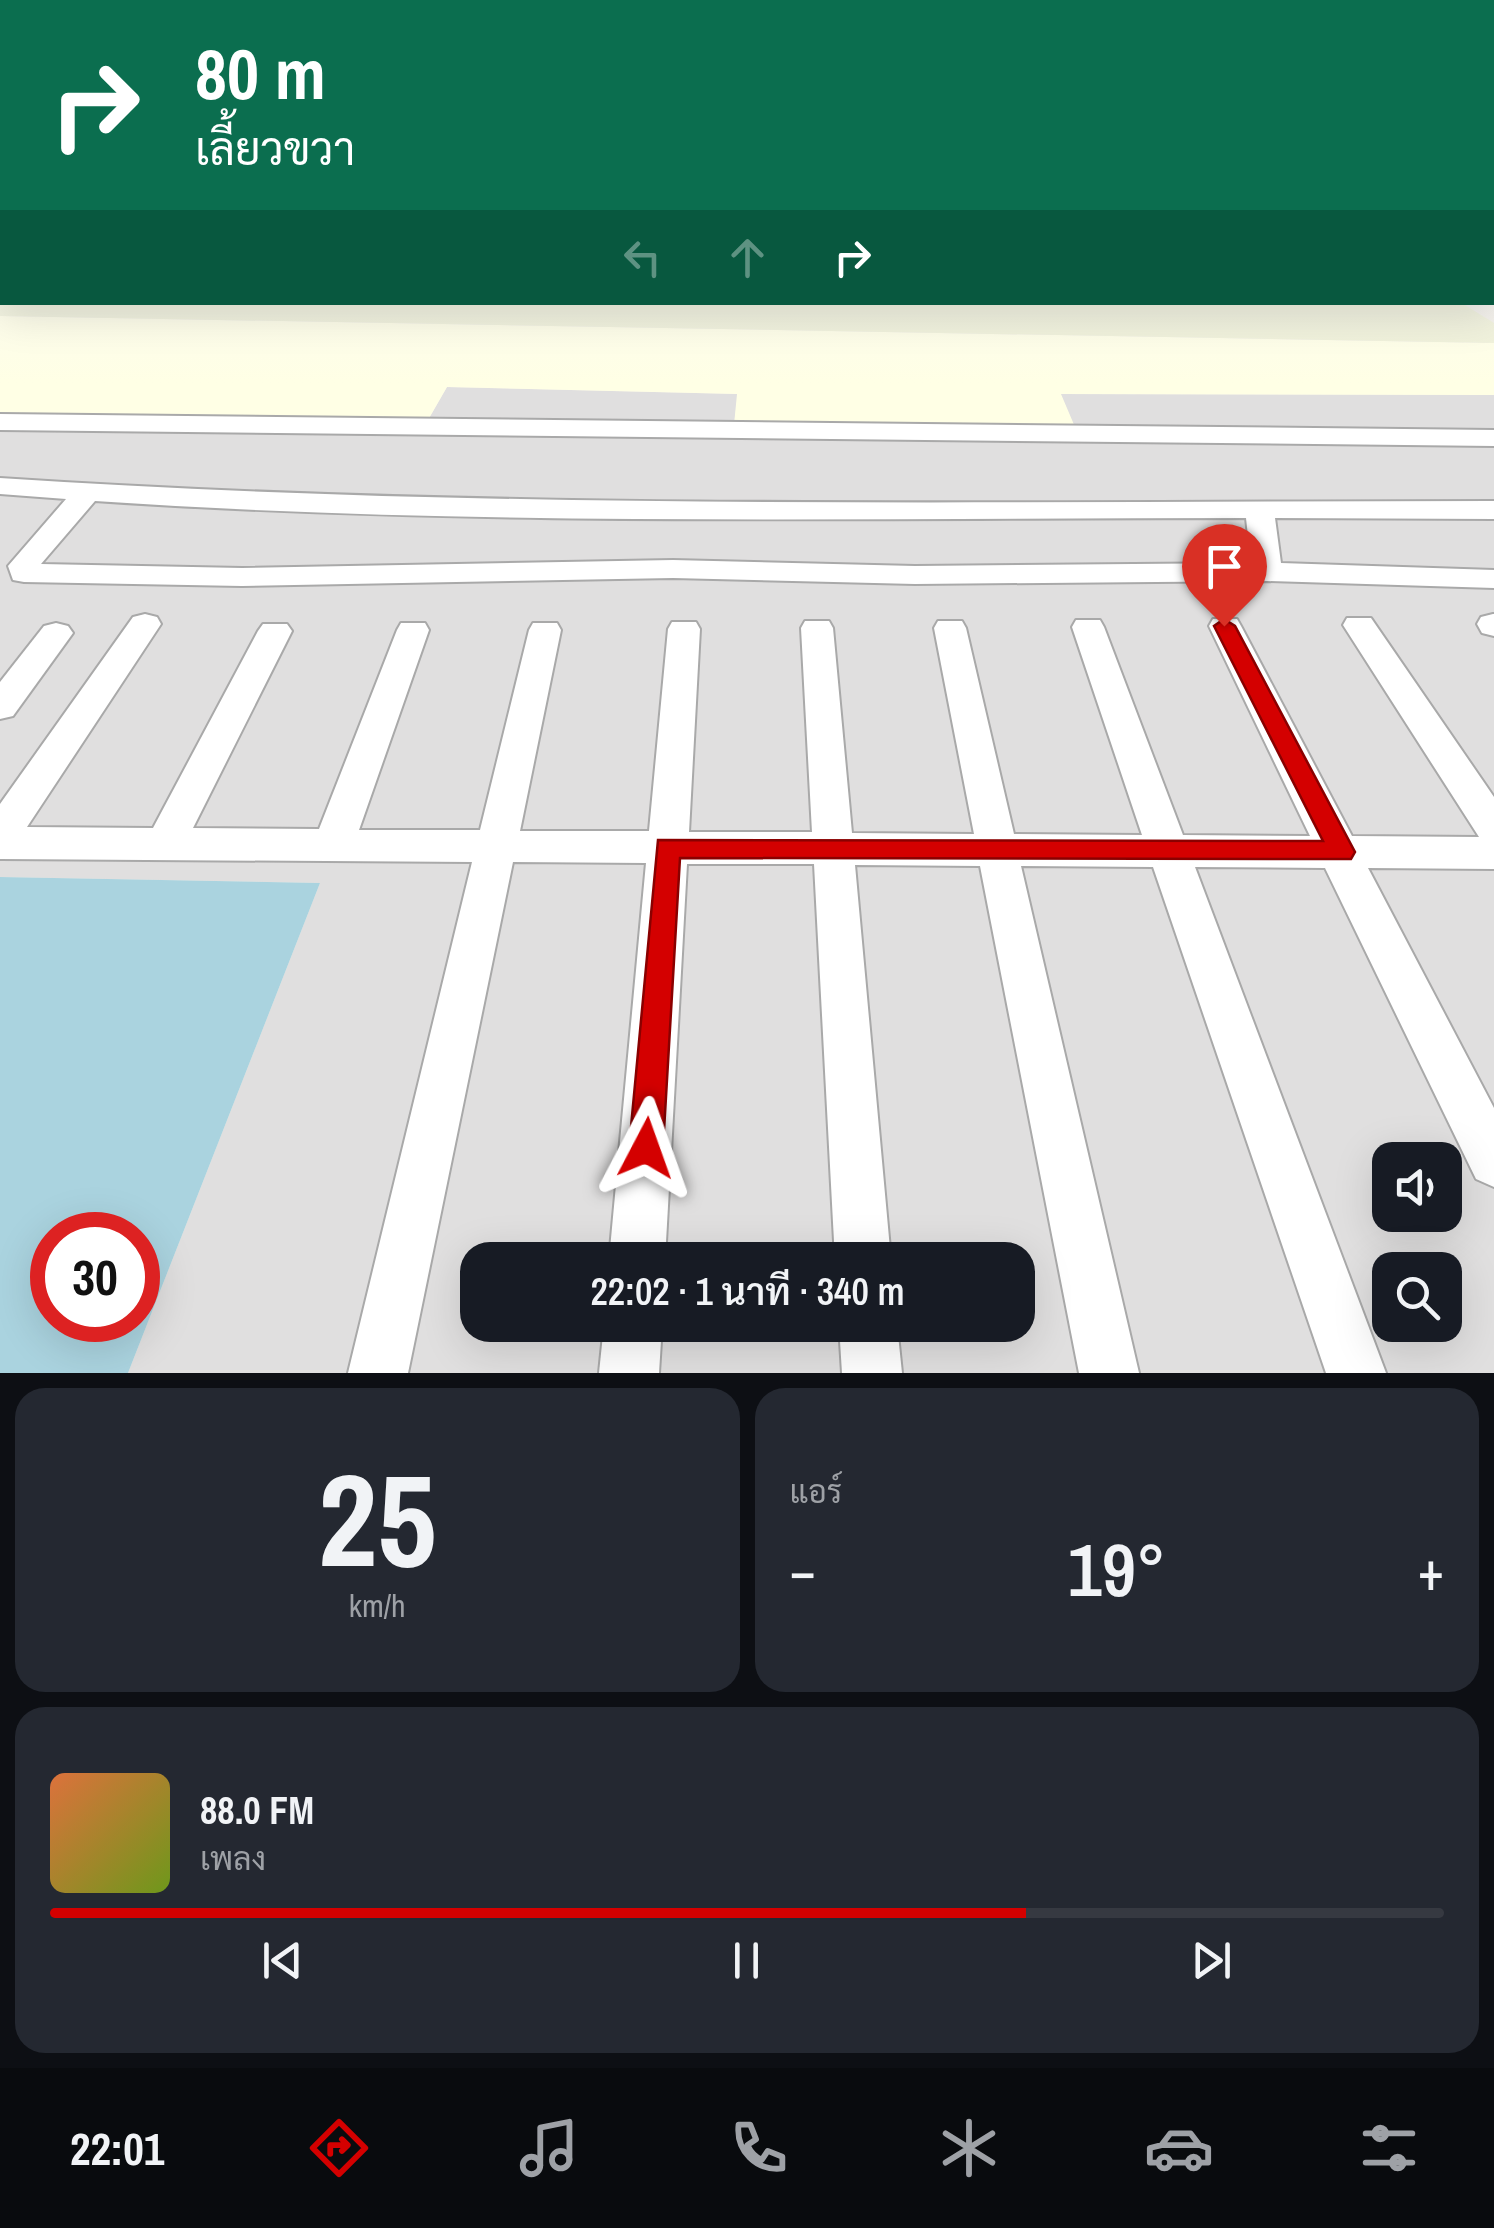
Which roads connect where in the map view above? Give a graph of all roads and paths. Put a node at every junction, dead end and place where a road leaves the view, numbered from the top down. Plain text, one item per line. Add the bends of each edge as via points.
1 (0, 422) edge
2 (1494, 438) edge
3 (0, 486) edge
4 (89, 490) junction
5 (644, 509) junction
6 (1259, 510) junction
7 (1494, 510) edge
8 (673, 569) junction
9 (1268, 572) junction
10 (1494, 580) edge
11 (145, 624) dead end
12 (1358, 625) dead end
13 (1224, 626) dead end
14 (1088, 627) dead end
15 (817, 628) dead end
16 (950, 628) dead end
17 (684, 629) dead end
18 (412, 630) dead end
19 (545, 630) dead end
20 (56, 632) dead end
21 (275, 632) dead end
22 (0, 707) edge
23 (1494, 828) edge
24 (0, 835) edge
25 (0, 843) edge
26 (164, 844) junction
27 (334, 845) junction
28 (496, 846) junction
29 (668, 848) junction
30 (833, 849) junction
31 (999, 850) junction
32 (1171, 851) junction
33 (1342, 852) junction
34 (1494, 853) edge
35 (1494, 1162) edge
36 (639, 1242) edge
37 (863, 1242) edge
38 (632, 1342) edge
39 (869, 1342) edge
40 (378, 1373) edge
41 (629, 1373) edge
42 (872, 1373) edge
43 (1109, 1373) edge
44 (1356, 1373) edge

1 - 2 street
3 - 4 street
4 - 5 street via 220,501
4 - 8 street via 24,573 242,577
5 - 6 street
5 - 8 street
6 - 7 street
6 - 9 street
8 - 9 street via 955,576
9 - 10 street
11 - 24 street
12 - 23 street
13 - 33 street
14 - 32 street
15 - 30 street
16 - 31 street
17 - 29 street
18 - 27 street
19 - 28 street
20 - 22 street
21 - 26 street
25 - 26 street
26 - 27 street
27 - 28 street
28 - 29 street
28 - 40 street
29 - 30 street
29 - 36 street
30 - 31 street
30 - 37 street
31 - 32 street
31 - 43 street
32 - 33 street
32 - 44 street
33 - 34 street
33 - 35 street
38 - 41 street
39 - 42 street

